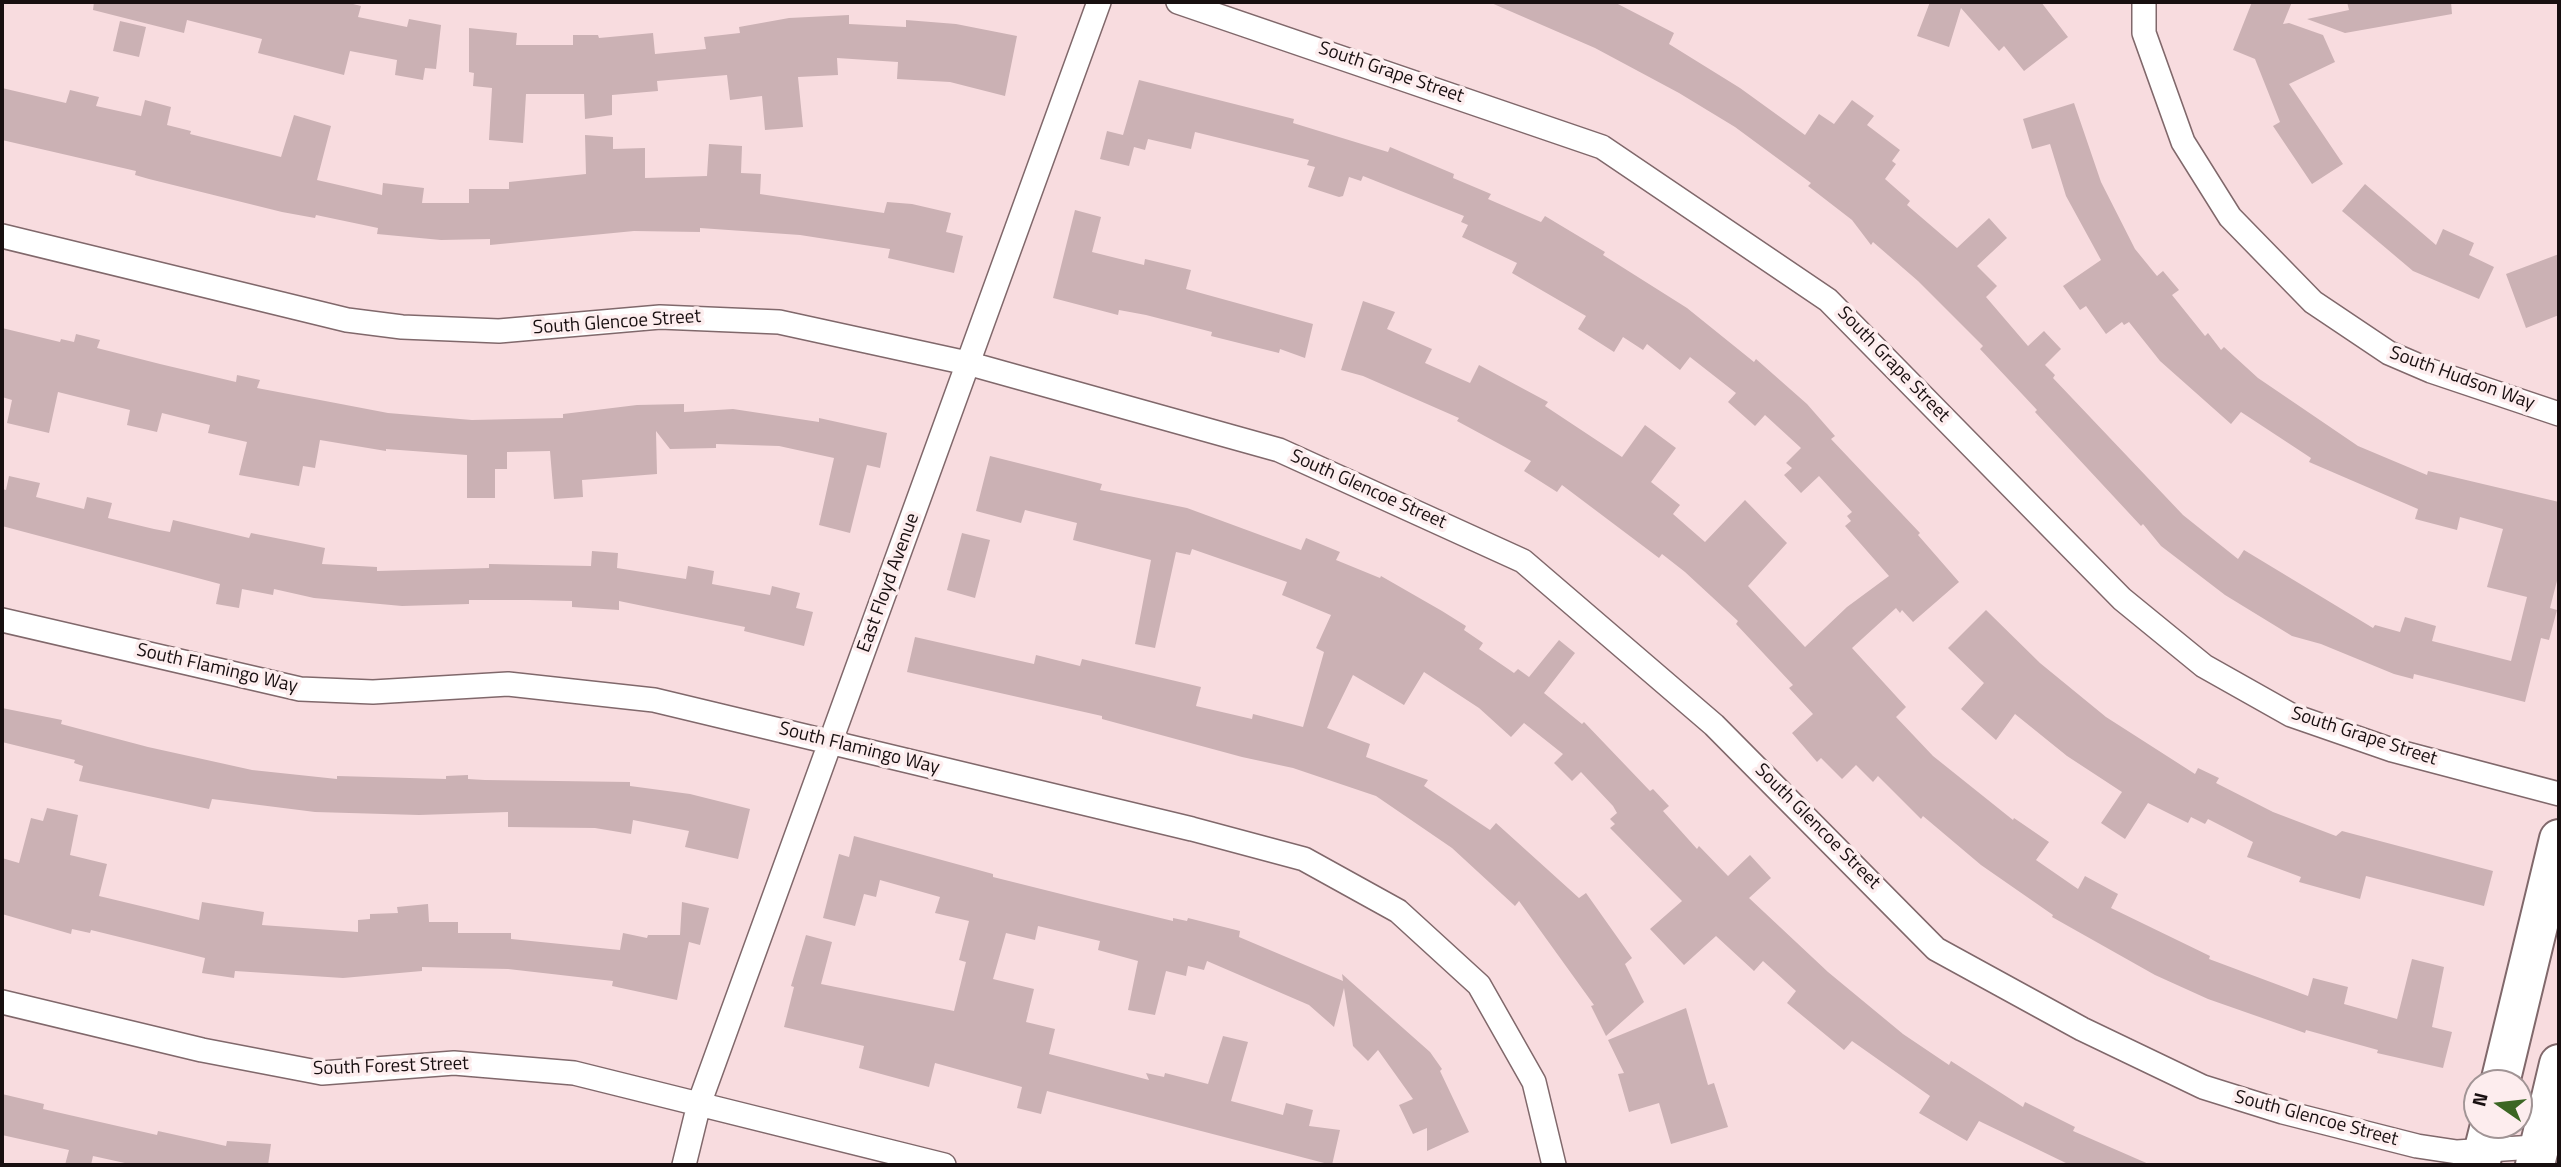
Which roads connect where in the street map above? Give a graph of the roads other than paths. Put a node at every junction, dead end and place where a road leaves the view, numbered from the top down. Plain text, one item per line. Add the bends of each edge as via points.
1 (1099, 2) edge
2 (1178, 2) edge
3 (2144, 2) edge
4 (2, 236) edge
5 (967, 363) junction
6 (2559, 414) edge
7 (2, 620) edge
8 (832, 743) junction
9 (2559, 794) edge
10 (2559, 839) edge
11 (2, 1002) edge
12 (2559, 1064) edge
13 (2503, 1069) edge
14 (699, 1104) junction
15 (2484, 1147) edge
16 (2544, 1152) edge
17 (684, 1165) edge
18 (944, 1165) edge
19 (1554, 1165) edge

1 - 5 street, East Floyd Avenue
2 - 9 street, South Grape Street via 1602,147 1828,300 2122,599 2204,666 2291,715 2392,750
3 - 6 street, South Hudson Way via 2144,33 2182,142 2230,217 2312,302 2389,353
4 - 5 street, South Glencoe Street via 347,320 499,331 660,317 716,317 779,322
5 - 8 street, East Floyd Avenue
5 - 15 street, South Glencoe Street via 1279,450 1523,561 1714,725 1936,949 2082,1029 2203,1087 2283,1112 2417,1146 2457,1152
7 - 8 street, South Flamingo Way via 300,689 373,692 508,684 585,691 654,700
8 - 14 street, East Floyd Avenue
8 - 19 street, South Flamingo Way via 1304,859 1398,911 1479,985 1534,1082
10 - 13 highway
11 - 14 street, South Forest Street via 202,1050 322,1073 467,1064 574,1073
12 - 16 highway
14 - 17 street, East Floyd Avenue
14 - 18 street, South Forest Street
15 - 16 street, South Glencoe Street

